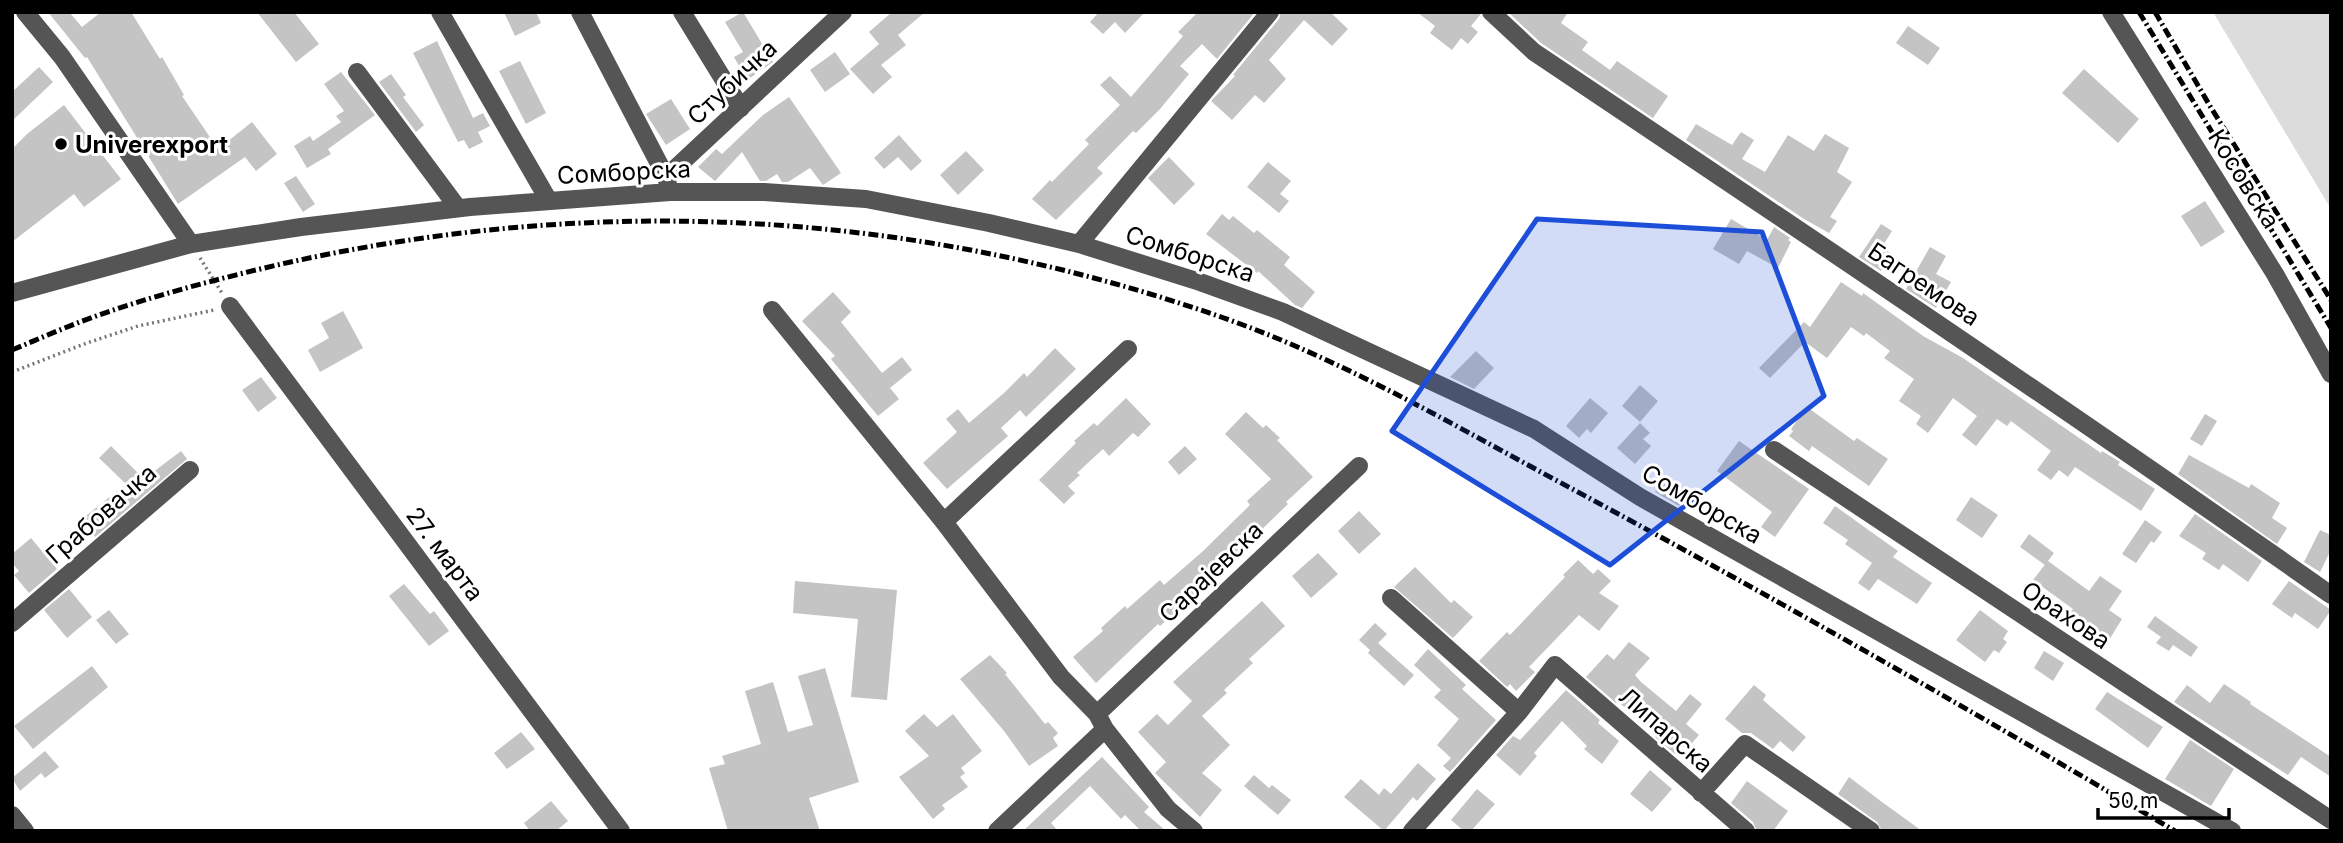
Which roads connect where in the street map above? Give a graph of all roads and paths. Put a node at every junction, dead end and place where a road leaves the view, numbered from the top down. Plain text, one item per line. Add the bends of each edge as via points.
1 (25, 12) edge
2 (440, 12) edge
3 (580, 12) edge
4 (682, 12) edge
5 (843, 12) edge
6 (1270, 12) edge
7 (1491, 12) edge
8 (2111, 12) edge
9 (357, 72) dead end
10 (741, 107) junction
11 (668, 184) junction
12 (549, 201) junction
13 (458, 208) junction
14 (191, 244) junction
15 (1079, 244) junction
16 (12, 293) edge
17 (230, 306) junction
18 (772, 310) dead end
19 (1128, 349) dead end
20 (12, 372) edge
21 (2331, 374) edge
22 (1774, 450) dead end
23 (1359, 466) dead end
24 (190, 470) dead end
25 (944, 522) junction
26 (2331, 595) edge
27 (1391, 598) dead end
28 (12, 624) edge
29 (1519, 712) junction
30 (1101, 722) junction
31 (1701, 793) junction
32 (12, 815) edge
33 (2331, 820) edge
34 (25, 831) edge
35 (621, 831) edge
36 (997, 831) edge
37 (1194, 831) edge
38 (1412, 831) edge
39 (1746, 831) edge
40 (1871, 831) edge
41 (2232, 831) edge

1 - 14 street via 62,57
2 - 12 street
3 - 11 street
4 - 10 street
5 - 10 street, Стубичка
6 - 15 street
7 - 26 street, Багремова via 1534,52 1933,319
8 - 21 street, Косовска via 2275,274
9 - 13 street
10 - 11 street, Стубичка
11 - 12 street, Сомборска
11 - 15 street, Сомборска via 866,199
12 - 13 street, Сомборска
13 - 14 street, Сомборска
14 - 16 street, Сомборска
14 - 17 path
15 - 41 street, Сомборска via 1283,312 1534,429 1640,497
17 - 20 path via 138,326
17 - 35 street, 27. марта
18 - 25 street
19 - 25 street
22 - 33 street, Орахова
23 - 30 street, Сарајевска
24 - 28 street, Грабовачка
25 - 30 street via 1061,677
27 - 29 street
29 - 31 street, Липарска via 1555,665
29 - 38 street
30 - 36 street, Сарајевска
30 - 37 street via 1168,809
31 - 39 street, Липарска
31 - 40 street via 1745,744
32 - 34 street

